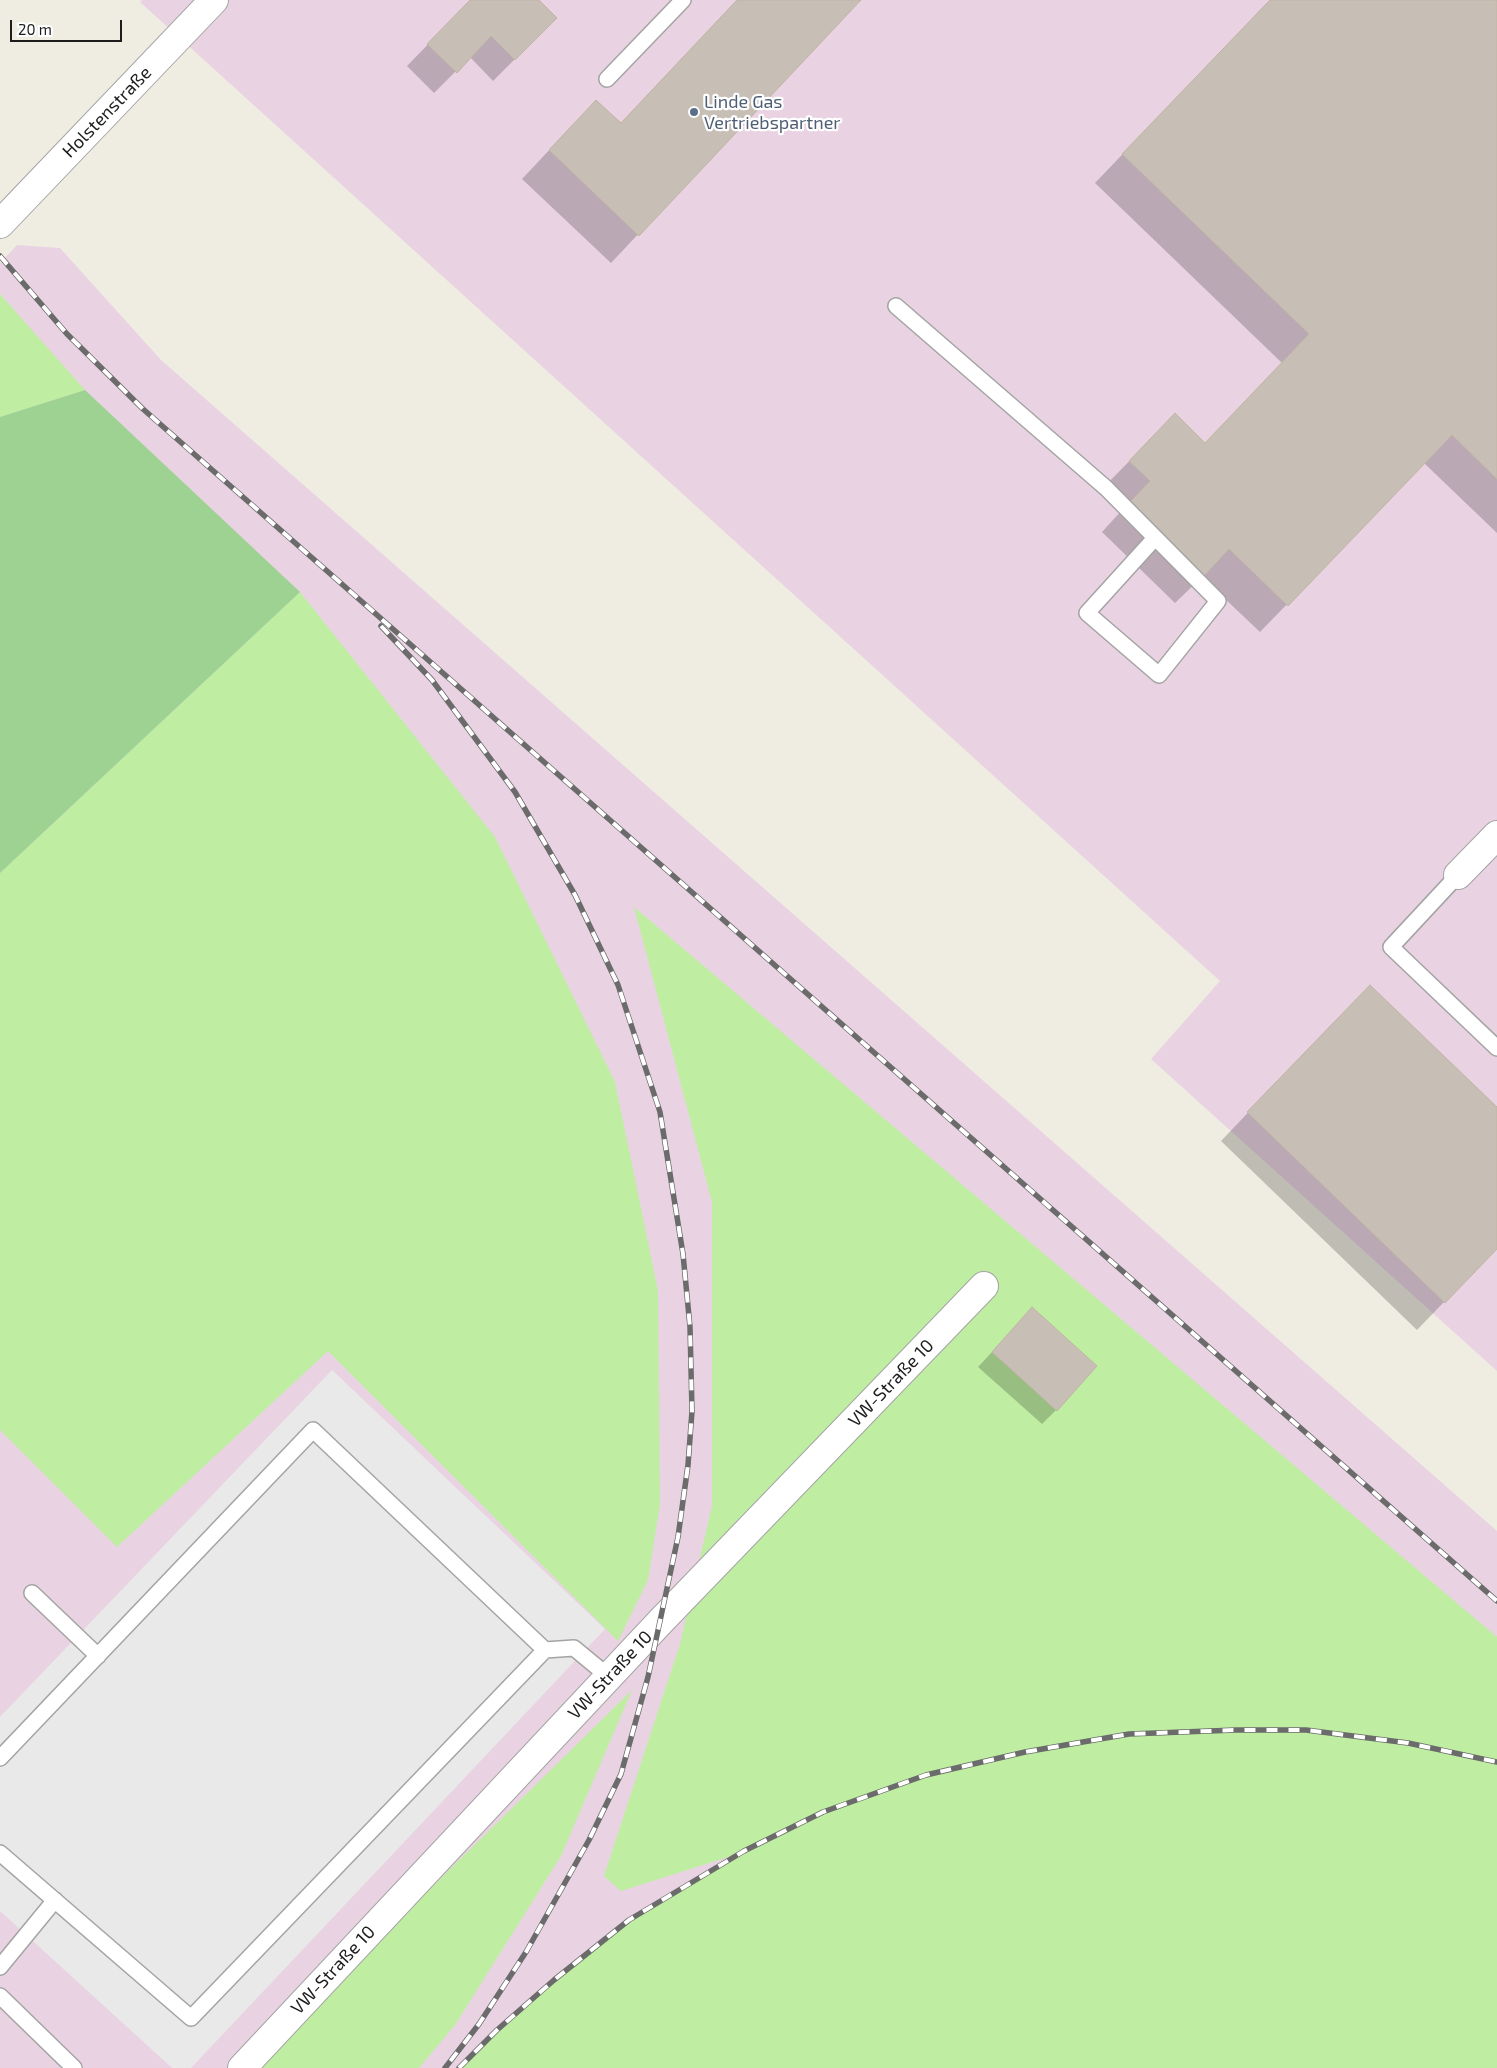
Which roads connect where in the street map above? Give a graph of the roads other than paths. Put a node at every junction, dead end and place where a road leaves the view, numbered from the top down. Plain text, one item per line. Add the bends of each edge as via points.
1 (214, 0) edge
2 (683, 0) edge
3 (607, 80) dead end
4 (0, 224) edge
5 (896, 306) dead end
6 (1155, 538) junction
7 (1497, 835) edge
8 (1458, 875) joint
9 (1497, 1048) edge
10 (984, 1286) dead end
11 (32, 1593) dead end
12 (545, 1650) junction
13 (98, 1656) junction
14 (609, 1677) junction
15 (0, 1758) edge
16 (0, 1853) edge
17 (54, 1900) junction
18 (0, 1966) edge
19 (0, 1996) edge
20 (74, 2068) edge
21 (242, 2068) edge

1 - 4 street, Holstenstraße
2 - 3 lane
5 - 6 lane via 1106,488
6 - 6 lane via 1218,601 1158,675 1087,613
7 - 8 street
8 - 9 lane via 1391,948
10 - 14 street, VW-Straße 10
11 - 13 lane
12 - 13 lane via 313,1430
12 - 14 lane via 574,1648
12 - 17 lane via 191,2018
13 - 15 lane
14 - 21 street, VW-Straße 10
16 - 17 lane
17 - 18 lane
19 - 20 lane

